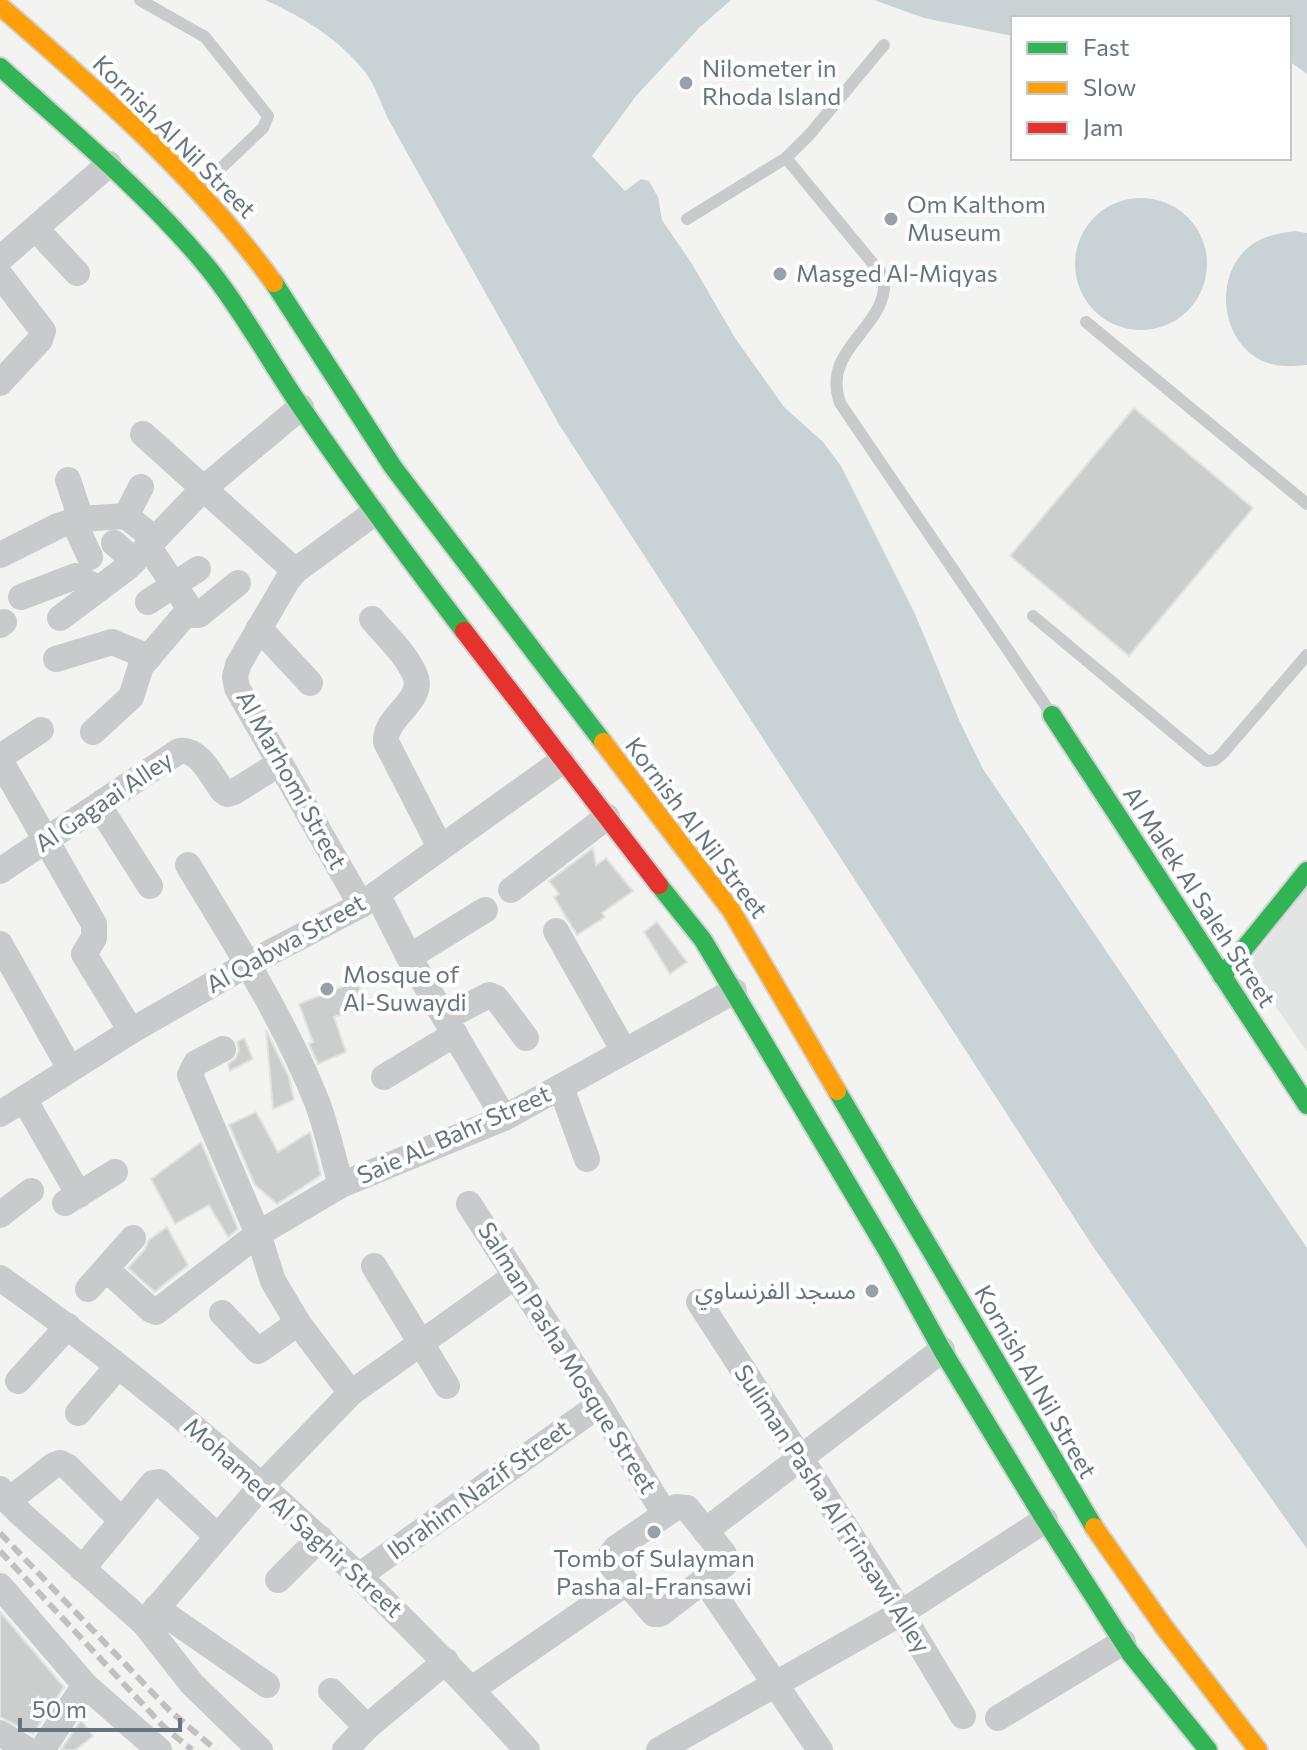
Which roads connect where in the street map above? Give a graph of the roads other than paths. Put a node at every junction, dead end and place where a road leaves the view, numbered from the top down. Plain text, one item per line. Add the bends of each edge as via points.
1 (140, 0) edge
2 (0, 6) edge
3 (884, 45) dead end
4 (0, 67) edge
5 (786, 158) junction
6 (109, 164) junction
7 (198, 190) junction
8 (687, 219) dead end
9 (36, 229) junction
10 (0, 259) edge
11 (77, 273) dead end
12 (0, 275) edge
13 (1086, 322) dead end
14 (0, 383) edge
15 (301, 407) junction
16 (143, 434) dead end
17 (68, 480) dead end
18 (141, 487) dead end
19 (203, 489) junction
20 (1307, 504) edge
21 (374, 513) junction
22 (126, 516) junction
23 (80, 519) junction
24 (114, 543) dead end
25 (146, 548) junction
26 (0, 555) edge
27 (90, 557) dead end
28 (198, 569) dead end
29 (295, 571) junction
30 (238, 583) dead end
31 (174, 586) junction
32 (99, 589) junction
33 (21, 597) dead end
34 (148, 602) dead end
35 (189, 610) junction
36 (1033, 616) dead end
37 (60, 618) dead end
38 (372, 619) dead end
39 (259, 628) junction
40 (1307, 655) edge
41 (149, 657) junction
42 (56, 659) dead end
43 (310, 683) dead end
44 (1052, 715) joint
45 (41, 730) dead end
46 (93, 732) dead end
47 (0, 759) edge
48 (562, 761) junction
49 (280, 763) junction
50 (99, 806) junction
51 (607, 817) junction
52 (47, 841) junction
53 (440, 847) junction
54 (188, 865) dead end
55 (0, 871) edge
56 (1307, 871) edge
57 (150, 886) dead end
58 (511, 890) dead end
59 (369, 899) junction
60 (485, 910) dead end
61 (556, 931) dead end
62 (2, 954) edge
63 (409, 957) junction
64 (248, 964) junction
65 (1222, 976) junction
66 (734, 991) junction
67 (450, 1026) junction
68 (131, 1031) junction
69 (526, 1038) dead end
70 (223, 1049) dead end
71 (624, 1051) junction
72 (70, 1069) junction
73 (384, 1077) dead end
74 (561, 1087) junction
75 (24, 1099) junction
76 (1307, 1105) edge
77 (0, 1114) edge
78 (504, 1118) junction
79 (587, 1159) dead end
80 (115, 1172) dead end
81 (341, 1185) junction
82 (31, 1191) dead end
83 (469, 1204) dead end
84 (0, 1215) edge
85 (258, 1234) junction
86 (133, 1238) dead end
87 (374, 1266) dead end
88 (106, 1269) junction
89 (515, 1276) junction
90 (0, 1278) edge
91 (88, 1289) dead end
92 (699, 1302) dead end
93 (222, 1313) dead end
94 (298, 1323) junction
95 (68, 1326) junction
96 (421, 1343) junction
97 (942, 1350) junction
98 (118, 1366) junction
99 (18, 1381) dead end
100 (447, 1386) dead end
101 (351, 1393) junction
102 (599, 1405) junction
103 (78, 1413) dead end
104 (800, 1460) junction
105 (263, 1484) junction
106 (4, 1495) edge
107 (664, 1513) junction
108 (121, 1520) junction
109 (1045, 1520) junction
110 (705, 1531) junction
111 (218, 1537) junction
112 (320, 1538) junction
113 (82, 1569) junction
114 (360, 1575) junction
115 (278, 1580) dead end
116 (705, 1581) junction
117 (626, 1583) junction
118 (0, 1586) edge
119 (901, 1613) junction
120 (150, 1616) junction
121 (1123, 1642) junction
122 (446, 1661) junction
123 (776, 1683) junction
124 (85, 1685) junction
125 (267, 1685) dead end
126 (472, 1689) junction
127 (331, 1691) dead end
128 (963, 1716) dead end
129 (998, 1718) dead end
130 (367, 1727) junction
131 (0, 1733) edge
132 (669, 1748) edge
133 (28, 1750) edge
134 (42, 1750) edge
135 (159, 1750) edge
136 (260, 1750) edge
137 (345, 1750) edge
138 (527, 1750) edge
139 (820, 1750) edge
140 (1208, 1750) edge
141 (1258, 1750) edge

1 - 7 lane via 205,37 268,116 263,128
2 - 7 main road, Kornish Al Nil Street via 99,92
3 - 5 lane
4 - 6 main road
5 - 8 lane
5 - 44 lane via 884,277 881,305 839,364 835,390 840,403
6 - 9 street
6 - 15 main road via 207,267
7 - 141 main road, Kornish Al Nil Street via 293,309 393,467 731,910 1081,1508
9 - 10 street
9 - 11 street
12 - 14 street via 43,331
13 - 20 lane
15 - 19 street
15 - 21 main road
16 - 19 street
17 - 23 street
18 - 22 street
19 - 25 street
19 - 29 street
21 - 29 street, Al Marhomi Street
21 - 48 main road
22 - 23 street
22 - 25 street
23 - 26 street
23 - 27 street via 78,531
24 - 25 street
25 - 31 street
25 - 32 street
28 - 31 street
29 - 39 street, Al Marhomi Street
30 - 35 street via 199,615
31 - 34 street
31 - 35 street
32 - 33 street via 76,576
32 - 37 street
35 - 41 street
36 - 40 lane via 1207,761 1222,754
38 - 53 street via 417,680 414,694 387,728 386,742
39 - 43 street
39 - 49 street, Al Marhomi Street via 235,677
41 - 42 street via 112,642
41 - 46 street via 131,697
44 - 65 main road, Al Malek Al Saleh Street
45 - 47 street
47 - 52 street
48 - 51 main road
48 - 53 street, Al Qabwa Street
49 - 50 street, Al Gagaai Alley via 227,794 195,754 179,751
49 - 59 street, Al Marhomi Street
50 - 52 street, Al Gagaai Alley
50 - 57 street
51 - 58 street
51 - 66 main road via 703,940
52 - 55 street, Al Gagaai Alley
52 - 68 street via 96,930 86,959
53 - 59 street, Al Qabwa Street
54 - 64 street
56 - 65 main road
59 - 63 street, Al Marhomi Street
59 - 64 street, Al Qabwa Street
60 - 63 street
61 - 71 street
62 - 72 street
63 - 67 street, Al Marhomi Street
64 - 68 street, Al Qabwa Street
64 - 81 street via 318,1104
65 - 76 main road, Al Malek Al Saleh Street
66 - 71 street, Saie AL Bahr Street
66 - 97 main road
67 - 69 street via 489,995
67 - 73 street
67 - 78 street, Al Marhomi Street
68 - 72 street, Al Qabwa Street
70 - 85 street via 196,1063 190,1075
71 - 74 street, Saie AL Bahr Street
72 - 75 street, Al Qabwa Street
74 - 78 street, Saie AL Bahr Street
74 - 79 street
75 - 77 street, Al Qabwa Street
75 - 80 street via 72,1199
78 - 81 street, Saie AL Bahr Street
81 - 85 street, Saie AL Bahr Street
82 - 84 street
83 - 89 street, Salman Pasha Mosque Street
85 - 88 street, Saie AL Bahr Street via 156,1312
85 - 94 street via 273,1281
86 - 88 street
87 - 96 street
88 - 91 street
89 - 96 street
89 - 102 street, Salman Pasha Mosque Street
90 - 95 street, Mohamed Al Saghir Street
92 - 104 street, Suliman Pasha Al Frinsawi Alley
93 - 94 street via 258,1351
94 - 101 street
95 - 98 street, Mohamed Al Saghir Street
95 - 99 street
96 - 100 street
96 - 101 street
97 - 104 street
97 - 109 main road
98 - 103 street
98 - 105 street, Mohamed Al Saghir Street
101 - 105 street
102 - 107 street, Salman Pasha Mosque Street
102 - 114 street, Ibrahim Nazif Street
104 - 110 street
104 - 119 street, Suliman Pasha Al Frinsawi Alley
105 - 111 street
105 - 112 street, Mohamed Al Saghir Street
106 - 108 street via 60,1463
106 - 113 street
107 - 110 street via 684,1507
107 - 117 street via 610,1556
108 - 111 street via 149,1485 159,1482
108 - 113 street
109 - 119 street
109 - 121 main road
110 - 116 street via 726,1559
111 - 120 street
112 - 114 street, Mohamed Al Saghir Street
112 - 115 street
113 - 120 street
114 - 122 street, Mohamed Al Saghir Street
116 - 117 street via 657,1614 648,1611
116 - 123 street
117 - 126 street
118 - 124 street
119 - 123 street
119 - 128 street, Suliman Pasha Al Frinsawi Alley
120 - 125 street
120 - 136 street via 192,1684
121 - 129 street
121 - 140 main road
122 - 126 street, Mohamed Al Saghir Street
122 - 130 street
123 - 132 street
123 - 139 street
124 - 134 street
124 - 135 street
126 - 138 street, Mohamed Al Saghir Street
127 - 130 street
130 - 137 street
131 - 133 street

